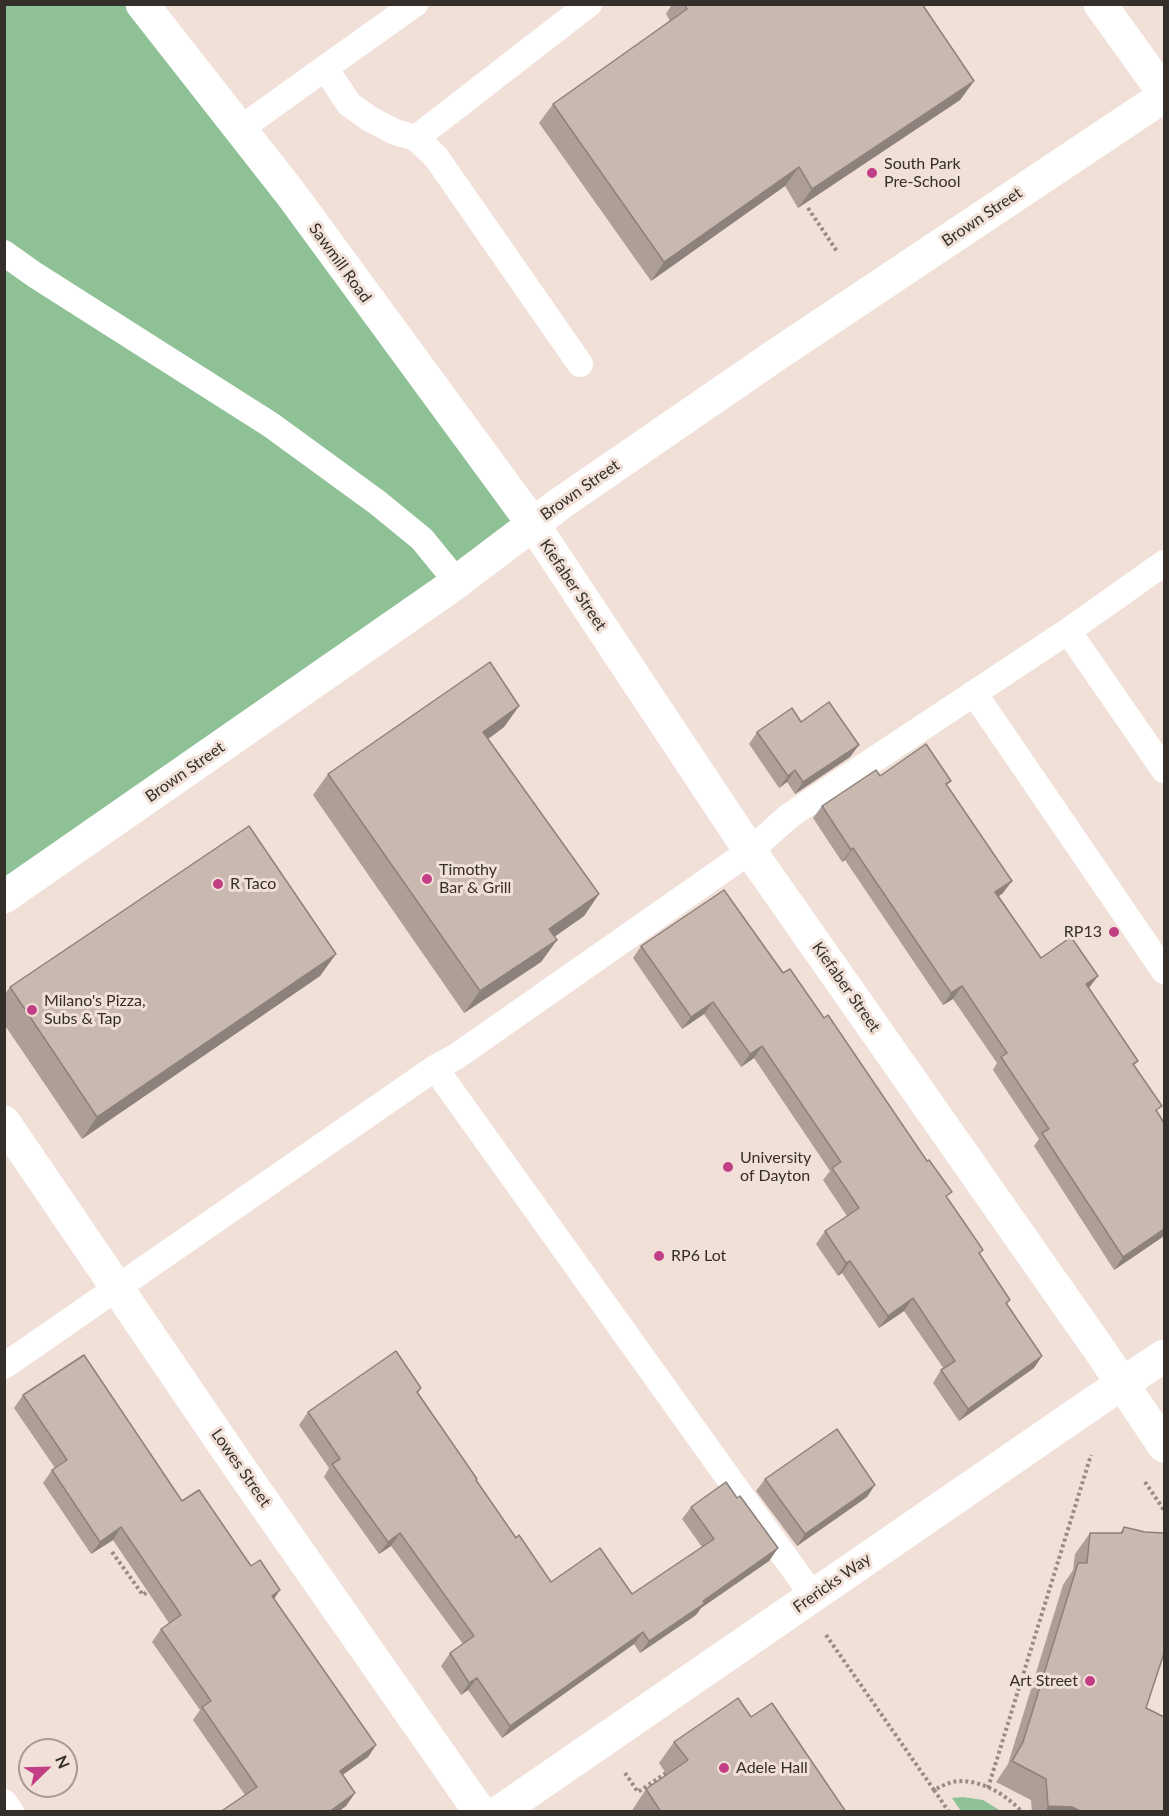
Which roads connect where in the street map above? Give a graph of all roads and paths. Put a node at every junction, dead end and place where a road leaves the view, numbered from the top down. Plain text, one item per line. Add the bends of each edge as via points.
1 (142, 4) edge
2 (415, 4) edge
3 (589, 4) edge
4 (1100, 4) edge
5 (325, 68) junction
6 (1164, 94) edge
7 (240, 129) junction
8 (416, 138) junction
9 (808, 208) edge
10 (837, 253) dead end
11 (4, 254) edge
12 (580, 364) dead end
13 (533, 524) junction
14 (1164, 563) edge
15 (457, 582) junction
16 (1068, 631) junction
17 (974, 693) junction
18 (1164, 770) edge
19 (750, 851) junction
20 (4, 897) edge
21 (1164, 970) edge
22 (435, 1068) junction
23 (4, 1122) edge
24 (117, 1288) junction
25 (1164, 1356) edge
26 (4, 1366) edge
27 (1123, 1385) junction
28 (1164, 1446) edge
29 (1092, 1451) dead end
30 (112, 1552) edge
31 (152, 1588) edge
32 (813, 1596) junction
33 (825, 1635) dead end
34 (623, 1770) dead end
35 (666, 1773) edge
36 (988, 1788) junction
37 (934, 1790) junction
38 (4, 1802) edge
39 (11, 1812) edge
40 (480, 1812) edge
41 (499, 1812) edge
42 (949, 1812) edge
43 (1022, 1812) edge

1 - 7 street, Sawmill Road
2 - 5 lane
3 - 8 lane
4 - 6 street
5 - 7 lane
5 - 8 lane via 349,104 395,132
6 - 13 street, Brown Street
7 - 13 street, Sawmill Road
8 - 12 lane via 436,157
9 - 10 path
11 - 15 lane via 271,424 422,539
13 - 15 street, Brown Street
13 - 19 street, Kiefaber Street
14 - 16 lane
15 - 20 street, Brown Street
16 - 17 lane
16 - 18 lane
17 - 19 lane via 789,816
17 - 21 lane
19 - 22 lane
19 - 27 street, Kiefaber Street
22 - 24 lane
22 - 32 lane
23 - 24 street, Lowes Street
24 - 26 lane
24 - 40 street, Lowes Street
25 - 27 street, Frericks Way
27 - 28 street, Kiefaber Street
27 - 32 street, Frericks Way
29 - 36 path
30 - 31 path via 143,1594
32 - 41 street, Frericks Way
33 - 37 path
34 - 35 path via 638,1792
36 - 37 path via 953,1782
36 - 43 path via 1011,1799
37 - 42 path
38 - 39 lane

